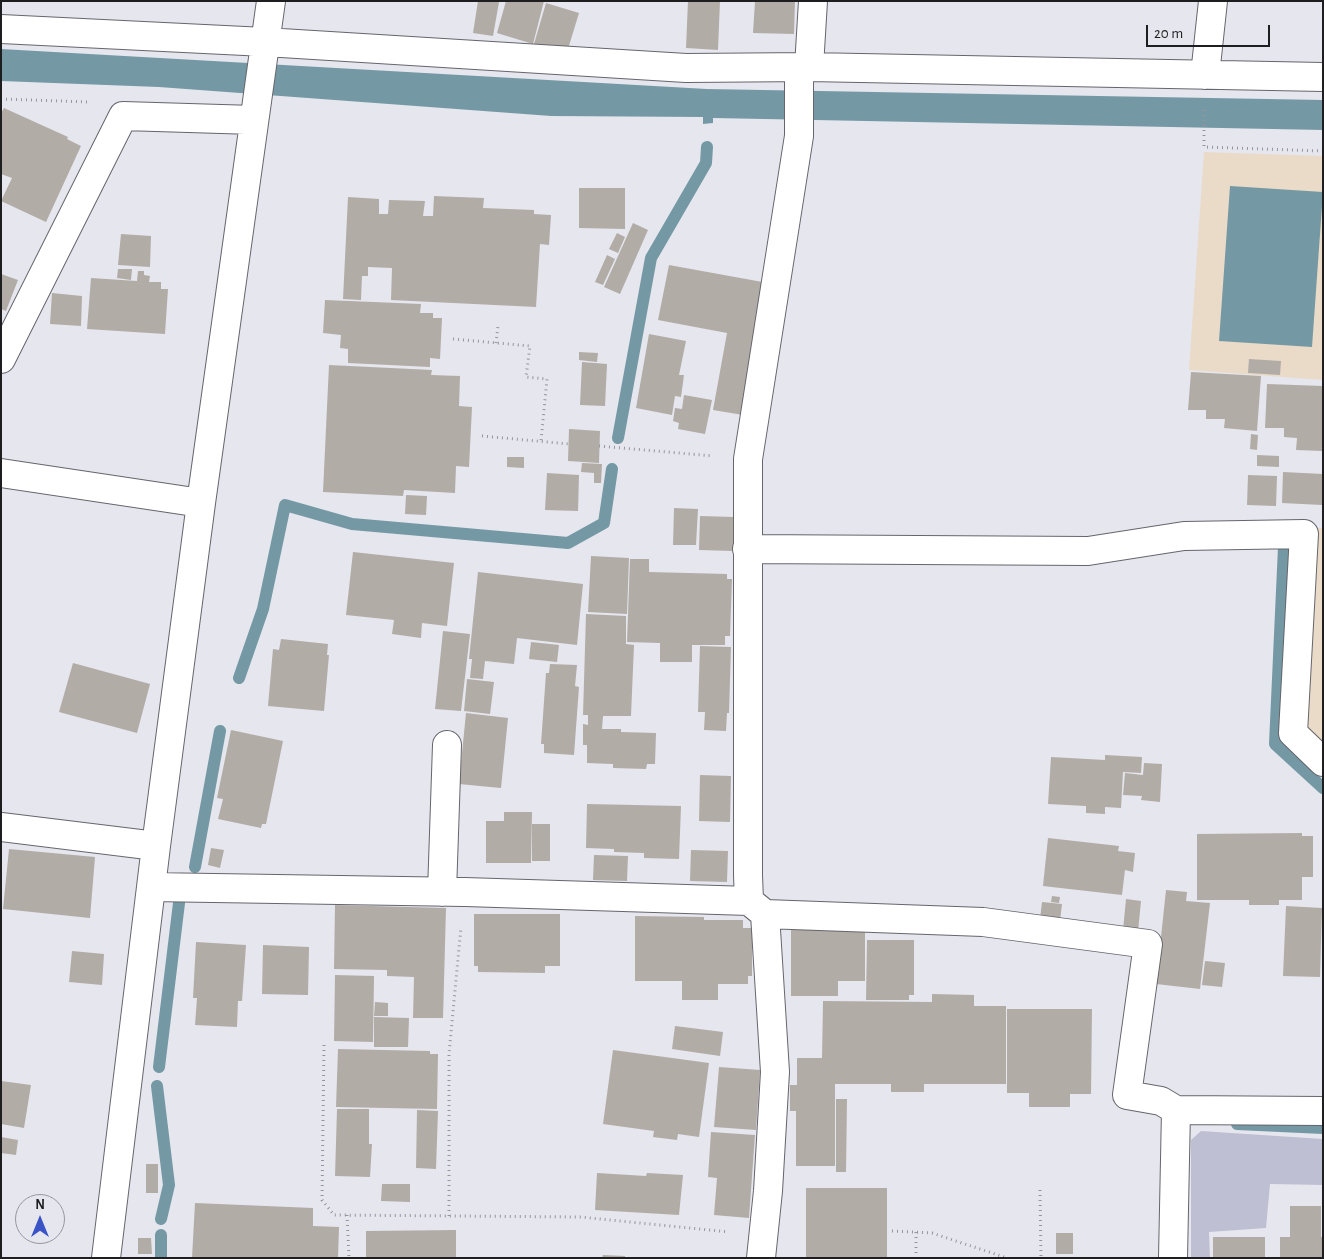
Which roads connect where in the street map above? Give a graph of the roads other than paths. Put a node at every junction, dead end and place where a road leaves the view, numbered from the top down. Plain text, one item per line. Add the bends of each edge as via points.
1 (271, 1) edge
2 (814, 1) edge
3 (1213, 1) edge
4 (1, 29) edge
5 (265, 47) junction
6 (803, 70) junction
7 (1205, 74) junction
8 (1323, 77) edge
9 (255, 116) junction
10 (1, 359) edge
11 (1, 473) edge
12 (201, 503) junction
13 (747, 549) junction
14 (447, 745) dead end
15 (1323, 762) edge
16 (1, 827) edge
17 (156, 846) junction
18 (151, 887) junction
19 (453, 892) junction
20 (757, 908) junction
21 (1176, 1110) junction
22 (1323, 1111) edge
23 (762, 1247) edge
24 (106, 1258) edge
25 (1173, 1258) edge

1 - 5 street
2 - 6 street
3 - 7 street
4 - 5 street
5 - 6 street via 686,68
5 - 9 street
6 - 7 street
6 - 13 street via 799,136 748,459
7 - 8 street
9 - 10 street via 123,116
9 - 12 street
11 - 12 street
12 - 17 street
13 - 15 street via 1088,551 1184,536 1304,534 1294,733
13 - 20 street via 748,875
14 - 19 street
16 - 17 street
17 - 18 street
18 - 19 street
18 - 24 street
19 - 20 street
20 - 21 street via 983,922 1148,944 1127,1095 1161,1101
20 - 23 street via 775,1072
21 - 22 street
21 - 25 street

